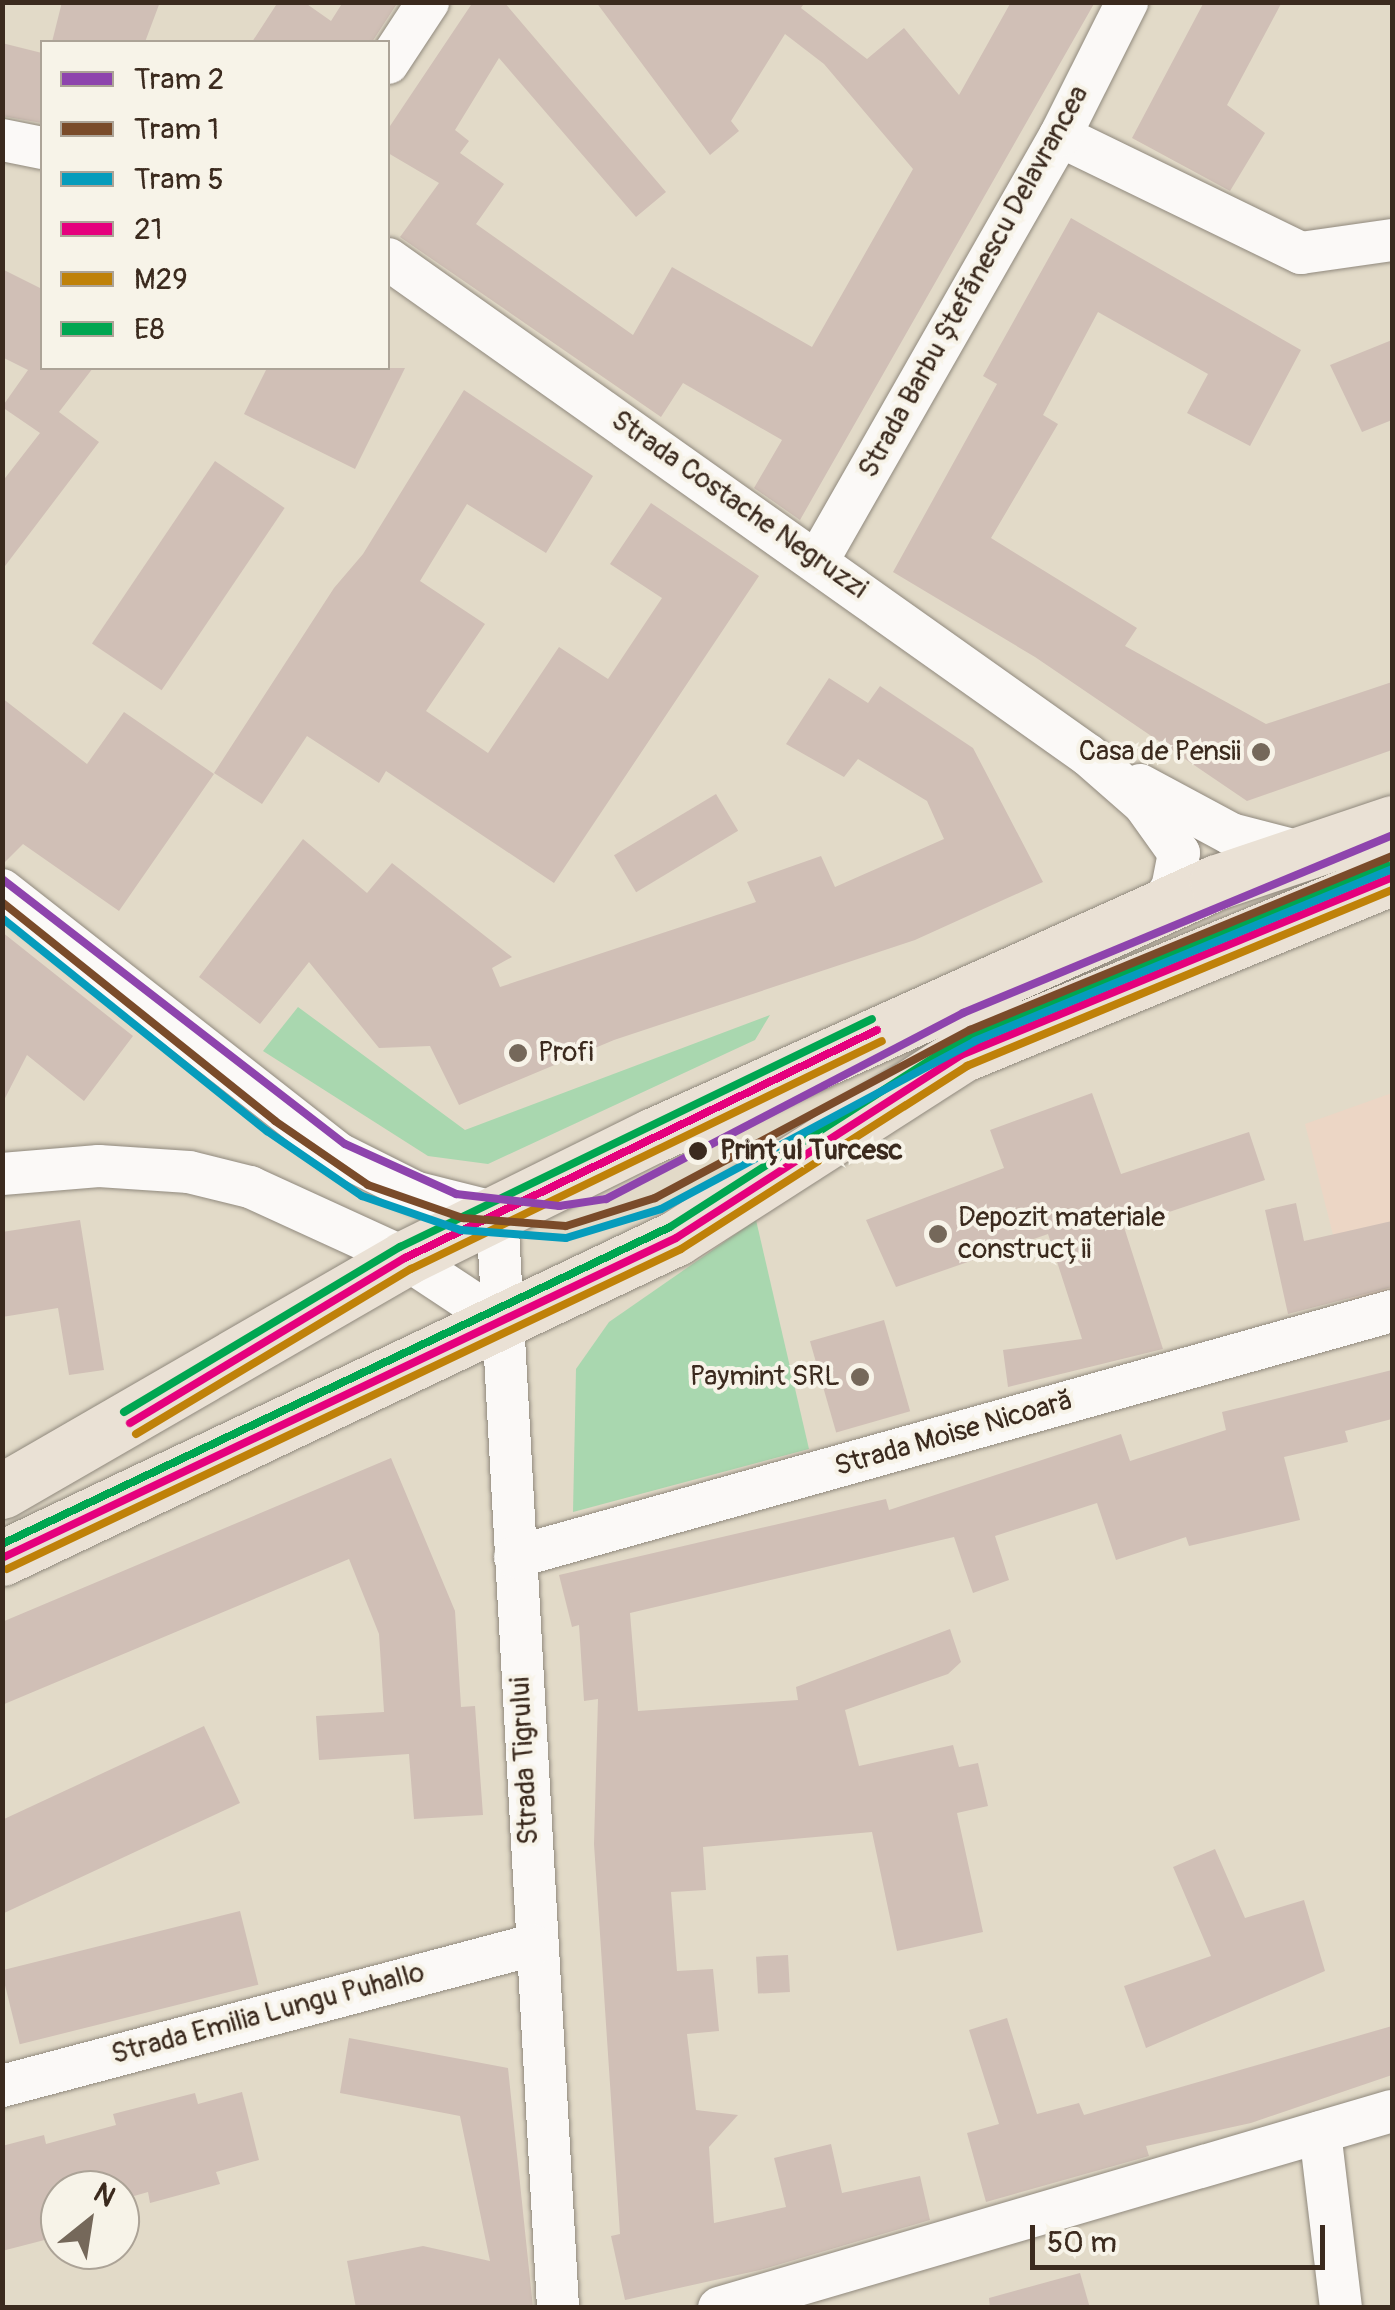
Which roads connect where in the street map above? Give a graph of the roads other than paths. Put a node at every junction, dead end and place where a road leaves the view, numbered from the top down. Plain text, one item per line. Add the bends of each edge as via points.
1 (428, 2) edge
2 (1127, 2) edge
3 (390, 59) edge
4 (1060, 136) junction
5 (2, 140) edge
6 (40, 148) edge
7 (1392, 240) edge
8 (390, 260) edge
9 (818, 560) junction
10 (1088, 755) junction
11 (1392, 823) edge
12 (1300, 852) junction
13 (1392, 877) edge
14 (2, 890) edge
15 (1158, 906) junction
16 (2, 1174) edge
17 (497, 1213) junction
18 (405, 1258) junction
19 (1392, 1311) edge
20 (505, 1324) junction
21 (2, 1491) edge
22 (515, 1556) junction
23 (2, 1558) edge
24 (534, 1945) junction
25 (2, 2086) edge
26 (1392, 2110) edge
27 (1320, 2132) junction
28 (558, 2308) edge
29 (719, 2308) edge
30 (1341, 2308) edge

1 - 3 street
2 - 4 street, Strada Barbu Ștefănescu Delavrancea
4 - 7 street via 1301,253
4 - 9 street, Strada Barbu Ștefănescu Delavrancea
5 - 6 street
8 - 9 street, Strada Costache Negruzzi
9 - 10 street, Strada Costache Negruzzi
10 - 12 street, Strada Costache Negruzzi via 1231,834
10 - 15 street, Strada Costache Negruzzi via 1144,804 1179,853 1172,888
11 - 12 main road
12 - 15 main road
13 - 20 main road via 961,1055 676,1238
14 - 17 street via 339,1154 417,1193
15 - 17 main road via 913,1014
16 - 18 street via 99,1166 189,1172 250,1187
17 - 18 main road
17 - 20 street, Strada Tigrului
18 - 20 street
18 - 21 main road
19 - 22 street, Strada Moise Nicoară
20 - 22 street, Strada Tigrului
20 - 23 main road
22 - 24 street, Strada Tigrului
24 - 25 street, Strada Emilia Lungu Puhallo
24 - 28 street, Strada Tigrului
26 - 27 street
27 - 29 street
27 - 30 street

